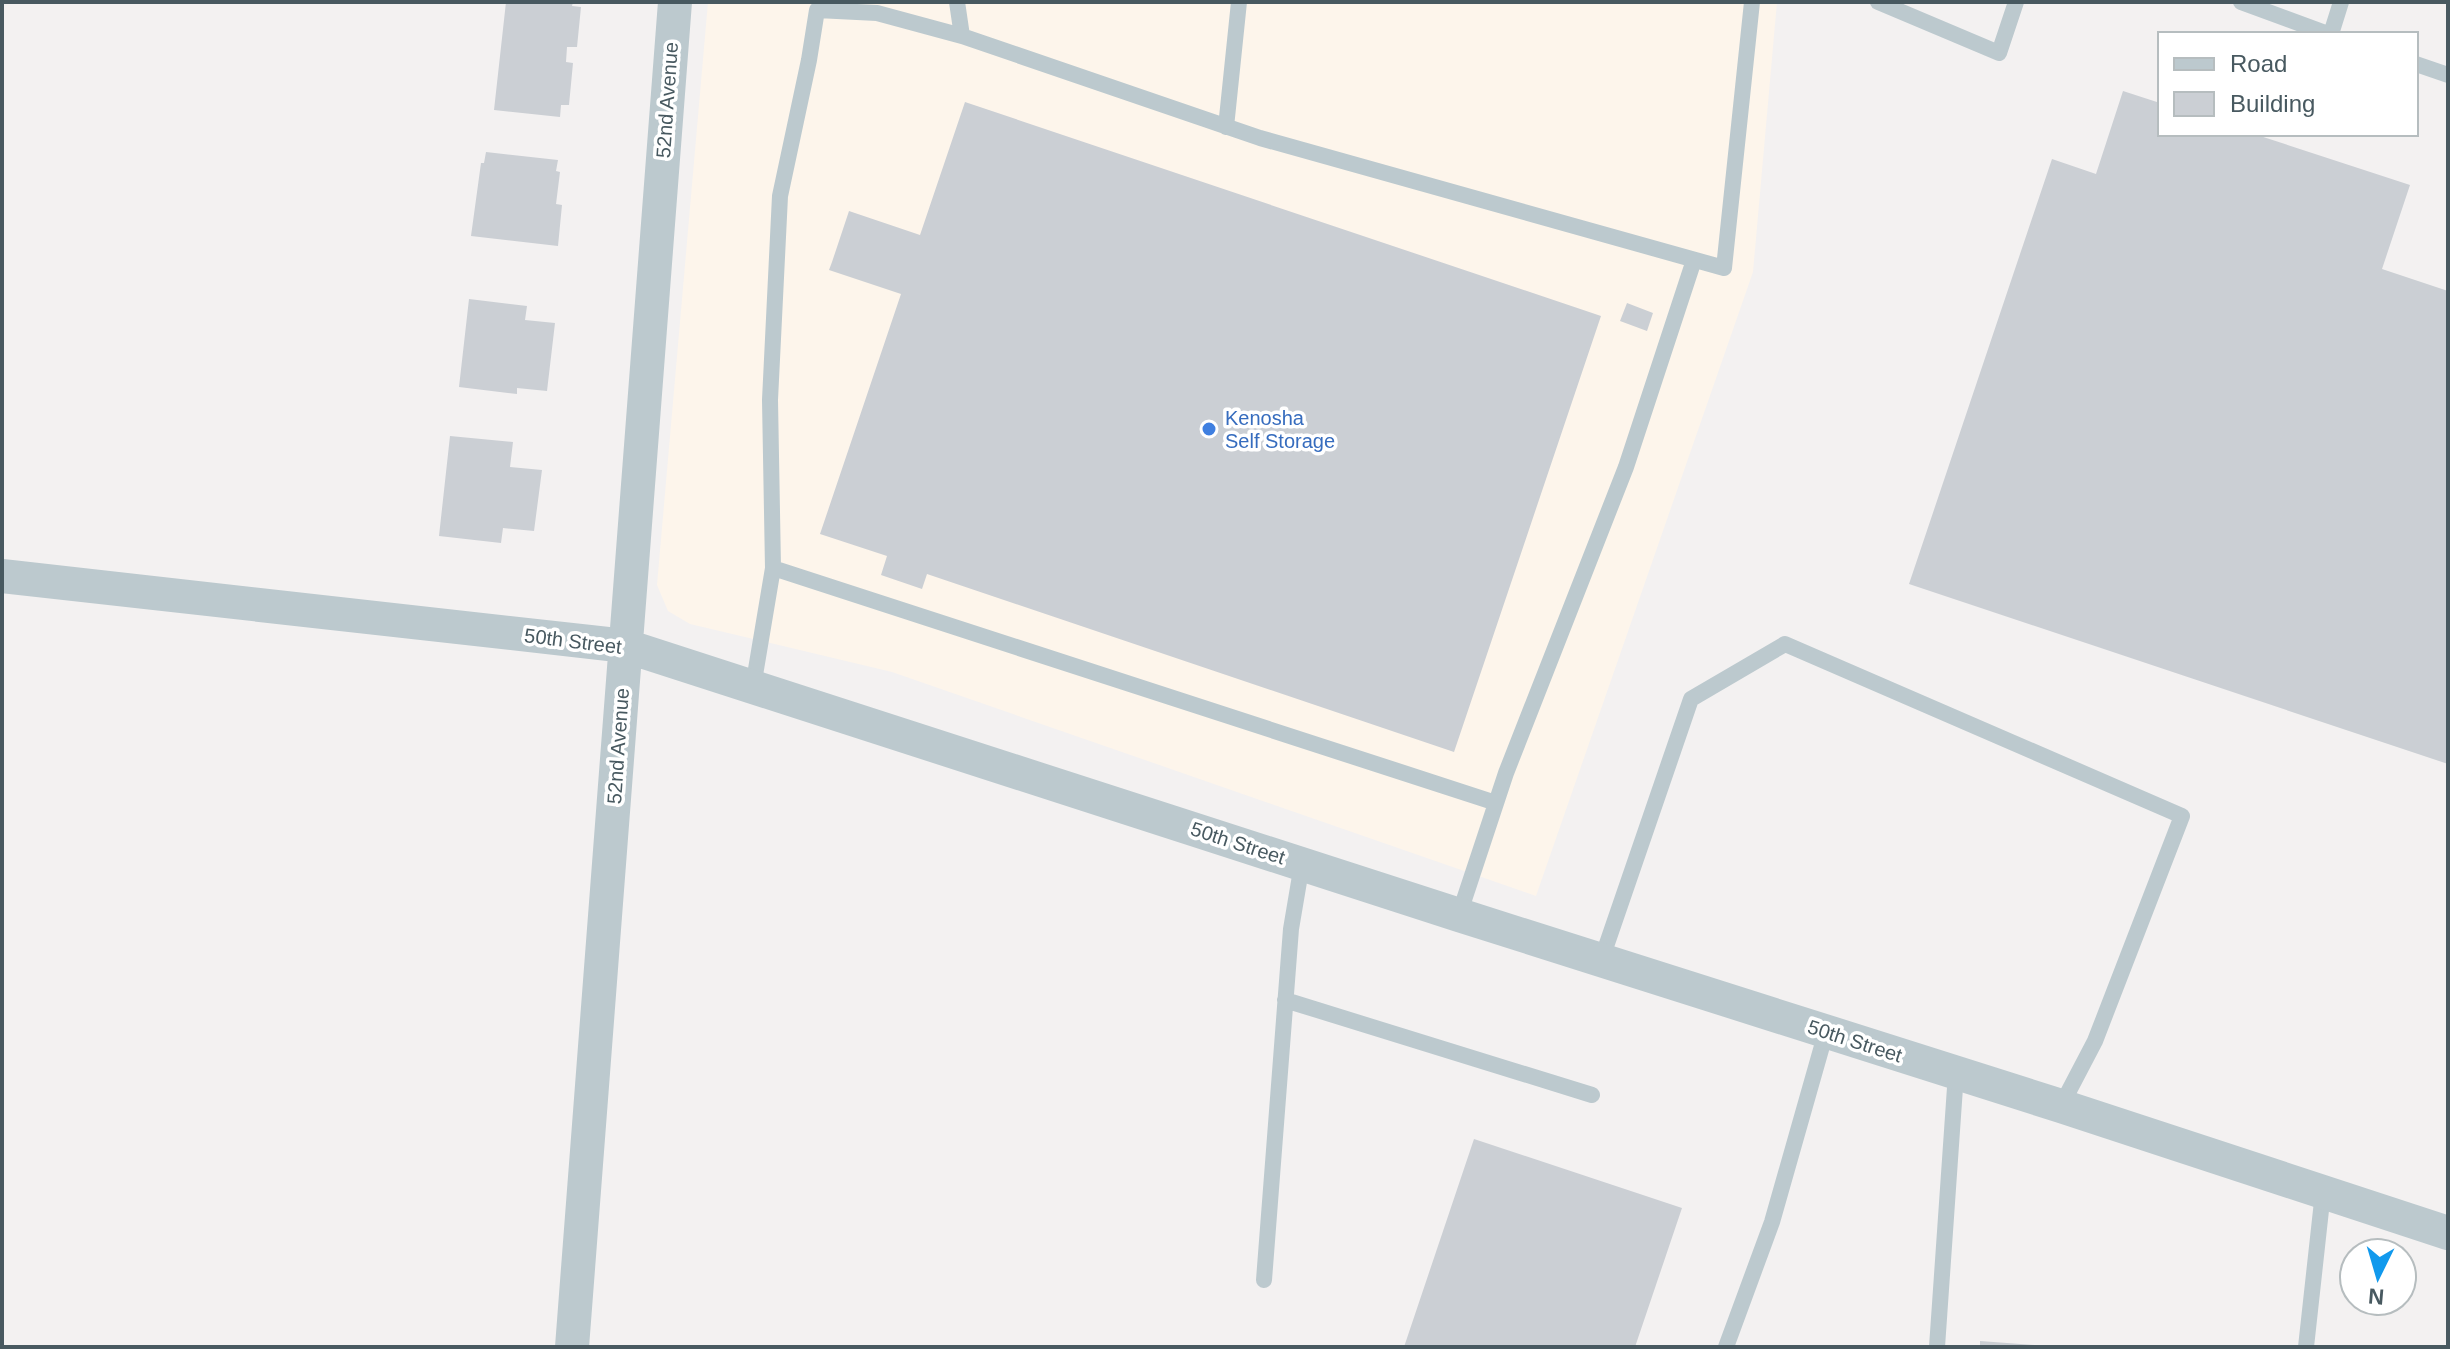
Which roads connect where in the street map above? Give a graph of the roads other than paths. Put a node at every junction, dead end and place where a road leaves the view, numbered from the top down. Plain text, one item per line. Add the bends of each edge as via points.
1 (675, 2) edge
2 (957, 2) edge
3 (1239, 2) edge
4 (1752, 2) edge
5 (1878, 2) edge
6 (2016, 2) edge
7 (2241, 2) edge
8 (2341, 2) edge
9 (2324, 32) edge
10 (2331, 32) edge
11 (962, 36) junction
12 (2418, 65) edge
13 (2448, 75) edge
14 (1226, 127) junction
15 (1694, 260) junction
16 (773, 568) junction
17 (2, 576) edge
18 (626, 646) junction
19 (753, 687) junction
20 (1496, 803) junction
21 (1302, 864) junction
22 (1459, 915) junction
23 (1601, 961) junction
24 (1285, 1000) junction
25 (1826, 1032) junction
26 (1956, 1073) junction
27 (1592, 1095) dead end
28 (2061, 1106) junction
29 (2323, 1192) junction
30 (2448, 1233) edge
31 (1264, 1280) dead end
32 (572, 1347) edge
33 (1726, 1347) edge
34 (1937, 1347) edge
35 (2306, 1347) edge

1 - 18 street, 52nd Avenue
2 - 11 lane
3 - 14 lane
4 - 15 lane via 1724,268
5 - 6 lane via 1999,53
7 - 9 lane
8 - 10 lane
11 - 14 lane
11 - 16 lane via 877,13 817,10 780,196 770,400
12 - 13 lane
14 - 15 lane
15 - 20 lane via 1626,467
16 - 19 lane
16 - 20 lane
17 - 18 street, 50th Street
18 - 19 street, 50th Street
18 - 32 street, 52nd Avenue
19 - 21 street, 50th Street
20 - 22 lane
21 - 22 street, 50th Street
21 - 24 lane
22 - 23 street, 50th Street
23 - 25 street, 50th Street
23 - 28 lane via 1691,699 1785,644 2182,816 2095,1041
24 - 27 lane
24 - 31 lane
25 - 26 street, 50th Street
25 - 33 lane via 1772,1222
26 - 28 street, 50th Street
26 - 34 lane
28 - 29 street, 50th Street
29 - 30 street, 50th Street
29 - 35 lane

